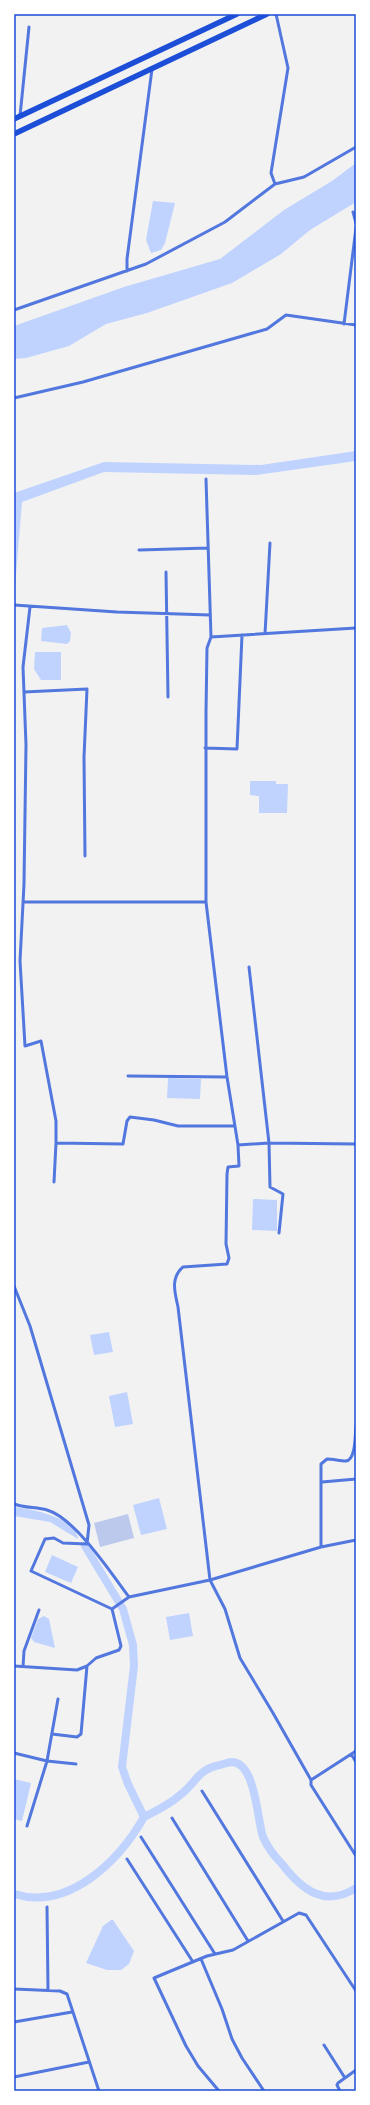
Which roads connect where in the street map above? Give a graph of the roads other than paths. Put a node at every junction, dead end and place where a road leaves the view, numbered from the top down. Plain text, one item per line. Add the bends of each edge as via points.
1 (237, 14) edge
2 (267, 14) edge
3 (276, 14) edge
4 (29, 27) dead end
5 (152, 68) junction
6 (17, 117) edge
7 (14, 134) edge
8 (356, 147) edge
9 (275, 184) junction
10 (353, 212) dead end
11 (356, 223) edge
12 (356, 228) edge
13 (126, 271) junction
14 (14, 310) edge
15 (344, 324) junction
16 (356, 325) edge
17 (14, 398) edge
18 (206, 479) dead end
19 (270, 543) dead end
20 (208, 548) junction
21 (139, 550) dead end
22 (166, 572) dead end
23 (16, 605) edge
24 (30, 607) junction
25 (167, 613) junction
26 (210, 615) junction
27 (356, 628) edge
28 (265, 634) junction
29 (242, 635) junction
30 (211, 637) junction
31 (24, 692) junction
32 (168, 697) dead end
33 (205, 748) junction
34 (85, 856) dead end
35 (23, 902) junction
36 (206, 902) junction
37 (249, 967) dead end
38 (128, 1076) dead end
39 (227, 1077) junction
40 (235, 1126) junction
41 (56, 1143) junction
42 (268, 1143) junction
43 (356, 1144) edge
44 (238, 1145) junction
45 (54, 1182) dead end
46 (279, 1232) dead end
47 (14, 1286) edge
48 (356, 1426) edge
49 (356, 1479) edge
50 (322, 1482) junction
51 (14, 1504) edge
52 (356, 1540) edge
53 (88, 1543) junction
54 (321, 1547) junction
55 (210, 1580) junction
56 (129, 1597) junction
57 (112, 1609) junction
58 (39, 1610) dead end
59 (14, 1666) edge
60 (86, 1666) junction
61 (23, 1667) junction
62 (58, 1700) dead end
63 (52, 1734) junction
64 (356, 1751) edge
65 (14, 1753) edge
66 (351, 1754) junction
67 (47, 1761) junction
68 (356, 1762) edge
69 (76, 1764) dead end
70 (311, 1780) junction
71 (202, 1792) dead end
72 (172, 1818) dead end
73 (27, 1826) dead end
74 (141, 1837) dead end
75 (356, 1856) edge
76 (127, 1859) dead end
77 (47, 1907) dead end
78 (283, 1920) junction
79 (248, 1941) junction
80 (215, 1954) junction
81 (201, 1959) junction
82 (193, 1962) junction
83 (14, 1989) edge
84 (48, 1990) junction
85 (356, 1991) edge
86 (72, 2012) junction
87 (14, 2022) edge
88 (324, 2045) dead end
89 (89, 2062) junction
90 (356, 2070) edge
91 (14, 2077) edge
92 (345, 2078) junction
93 (99, 2091) edge
94 (219, 2091) edge
95 (264, 2091) edge
96 (340, 2091) edge

1 - 6 highway
2 - 5 highway
3 - 9 street via 288,68 271,174
4 - 6 street
5 - 7 highway
5 - 13 street
8 - 9 street via 304,177
9 - 13 street via 225,222 146,264
10 - 11 street
12 - 15 street
13 - 14 street
15 - 16 street
15 - 17 street via 286,315 267,330 83,382
18 - 20 street
19 - 28 street
20 - 21 street
20 - 26 street
22 - 25 street
23 - 24 street
24 - 25 street
24 - 31 street via 23,667
25 - 26 street
25 - 32 street
26 - 30 street
27 - 28 street
28 - 29 street
29 - 30 street
29 - 33 street via 237,749
30 - 33 street via 207,648
31 - 34 street via 87,689 84,757
31 - 35 street via 26,745
33 - 36 street
35 - 36 street
35 - 41 street via 20,961 25,1046 41,1041 56,1121
36 - 39 street
37 - 42 street
38 - 39 street
39 - 40 street
40 - 41 street via 178,1126 130,1118 127,1121 123,1144
40 - 44 street
41 - 45 street
42 - 43 street
42 - 44 street
42 - 46 street via 270,1187 283,1194
44 - 55 street via 239,1166 228,1167 227,1174 227,1264 183,1267 173,1287 178,1307
47 - 53 street via 30,1326 87,1518
48 - 50 street via 353,1455 347,1461 323,1461
49 - 50 street
50 - 54 street
51 - 53 street via 48,1510 62,1518
52 - 54 street
53 - 56 street
53 - 57 street via 63,1543 54,1538 45,1539 31,1571
54 - 55 street
55 - 56 street
55 - 70 street via 225,1609 240,1658
56 - 57 street
57 - 60 street via 120,1648 96,1658
58 - 61 street via 24,1651
59 - 61 street
60 - 61 street via 68,1670
60 - 63 street via 81,1734 77,1737
62 - 63 street
63 - 67 street
64 - 66 street
65 - 67 street
66 - 68 street
66 - 70 street
67 - 69 street
67 - 73 street
70 - 75 street via 311,1784
71 - 78 street
72 - 79 street
74 - 80 street
76 - 82 street
77 - 84 street
78 - 79 street
78 - 85 street via 299,1913 306,1915
79 - 80 street via 233,1950
80 - 81 street
81 - 82 street
81 - 95 street via 232,2039
82 - 94 street via 156,1977 155,1980 186,2046 198,2066
83 - 84 street
84 - 86 street via 64,1991
86 - 87 street
86 - 89 street
88 - 92 street
89 - 91 street
89 - 93 street
90 - 92 street
92 - 96 street via 337,2085

